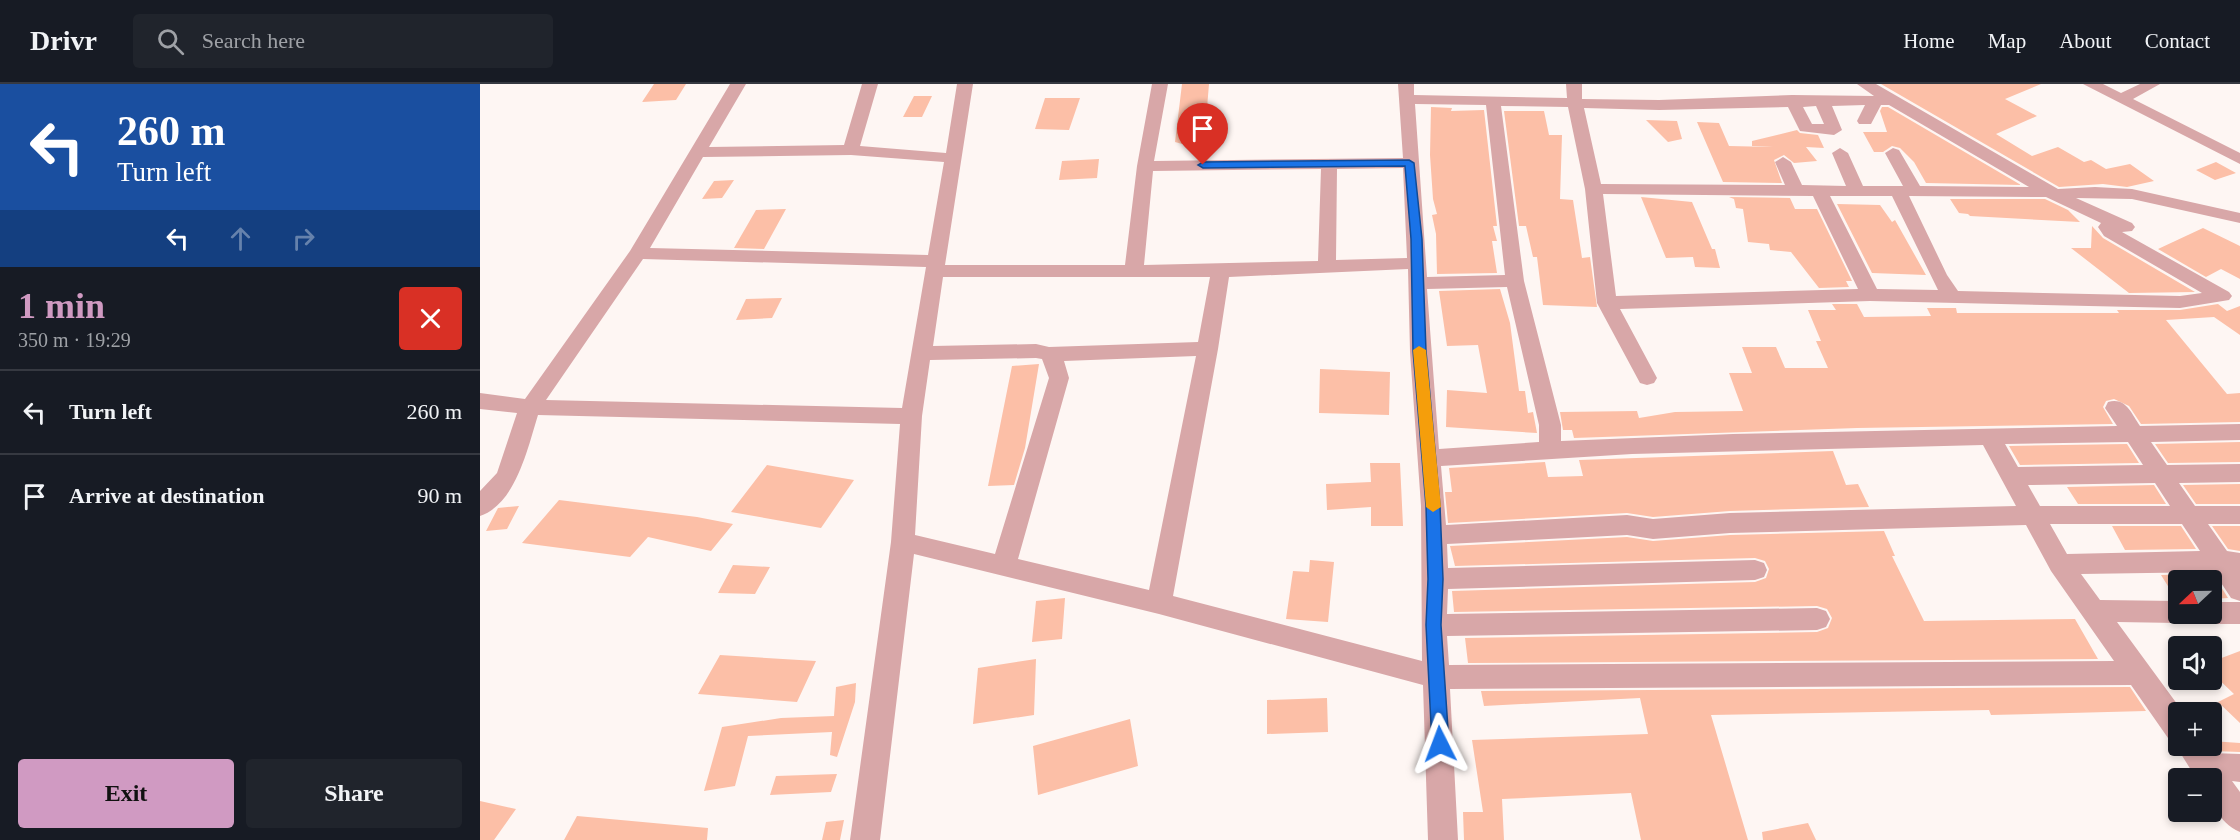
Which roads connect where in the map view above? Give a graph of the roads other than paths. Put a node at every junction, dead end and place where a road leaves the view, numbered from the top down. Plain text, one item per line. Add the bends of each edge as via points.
1 (738, 84) edge
2 (870, 84) edge
3 (965, 84) edge
4 (1160, 84) edge
5 (1574, 84) edge
6 (1865, 84) edge
7 (2091, 84) edge
8 (2152, 84) edge
9 (1713, 86) dead end
10 (1406, 92) edge
11 (2121, 99) junction
12 (1792, 100) junction
13 (1822, 101) junction
14 (1884, 101) junction
15 (1493, 102) junction
16 (1715, 103) junction
17 (1575, 104) junction
18 (1865, 120) dead end
19 (851, 150) junction
20 (698, 152) junction
21 (1840, 153) dead end
22 (1893, 153) dead end
23 (952, 158) junction
24 (2240, 159) edge
25 (1783, 162) dead end
26 (1409, 163) junction
27 (1329, 164) junction
28 (1145, 166) junction
29 (1594, 189) junction
30 (1856, 189) junction
31 (1796, 190) junction
32 (1819, 190) junction
33 (1906, 191) junction
34 (2053, 194) junction
35 (2240, 218) edge
36 (2114, 220) junction
37 (638, 253) junction
38 (935, 266) junction
39 (1327, 266) junction
40 (1134, 271) junction
41 (1220, 271) junction
42 (1417, 273) junction
43 (1515, 281) junction
44 (2240, 294) edge
45 (1870, 295) junction
46 (1952, 297) junction
47 (1607, 303) junction
48 (1208, 349) junction
49 (921, 353) junction
50 (1049, 354) junction
51 (1647, 378) dead end
52 (480, 401) edge
53 (530, 408) junction
54 (2116, 408) dead end
55 (911, 416) junction
56 (2240, 432) edge
57 (2135, 434) junction
58 (1989, 436) junction
59 (1550, 448) junction
60 (1429, 458) junction
61 (2240, 473) edge
62 (2162, 474) junction
63 (2013, 476) junction
64 (480, 507) edge
65 (2032, 515) junction
66 (2240, 515) edge
67 (2191, 516) junction
68 (1434, 535) junction
69 (903, 542) junction
70 (2231, 561) edge
71 (2060, 564) junction
72 (1004, 566) junction
73 (1755, 570) dead end
74 (1436, 579) junction
75 (2240, 590) edge
76 (1158, 603) junction
77 (2094, 611) junction
78 (2168, 612) edge
79 (2222, 613) edge
80 (2240, 614) edge
81 (1817, 619) dead end
82 (1434, 625) junction
83 (2138, 673) junction
84 (1437, 677) junction
85 (2168, 715) edge
86 (2197, 756) edge
87 (2240, 768) edge
88 (2240, 817) edge
89 (865, 840) edge
90 (1443, 840) edge

1 - 20 street
2 - 19 street
3 - 23 street
4 - 28 street
5 - 17 street
6 - 14 street
7 - 11 street
8 - 11 street
9 - 16 street
10 - 15 street
10 - 26 street
11 - 24 street
12 - 13 street
12 - 13 street via 1806,128 1834,130
12 - 16 street
13 - 14 street
14 - 18 street
14 - 34 street
15 - 17 street
15 - 43 street
16 - 17 street
17 - 29 street
19 - 20 street
19 - 23 street
20 - 37 street
21 - 30 street
22 - 33 street
23 - 38 street
25 - 31 street
26 - 27 street
26 - 42 street
27 - 28 street
27 - 39 street
28 - 40 street
29 - 31 street via 1770,182
29 - 47 street
30 - 32 street
30 - 33 street
31 - 32 street
32 - 45 street
33 - 34 street
33 - 46 street via 1938,276
34 - 35 street via 2132,194
34 - 36 street
36 - 44 street
36 - 46 street via 2107,227 2110,232 2222,296 2180,302
37 - 38 street
37 - 53 street
38 - 40 street
38 - 49 street
39 - 41 street
39 - 42 street
40 - 41 street
41 - 48 street
42 - 43 street
42 - 60 street via 1419,351
43 - 59 street via 1550,425
45 - 46 street
45 - 47 street
47 - 51 street
48 - 50 street
48 - 76 street
49 - 50 street
49 - 55 street
50 - 72 street via 1059,378
52 - 53 street
53 - 55 street
53 - 64 street via 507,477
54 - 57 street
55 - 69 street
56 - 57 street
57 - 58 street
57 - 62 street
58 - 59 street
58 - 63 street
59 - 60 street
60 - 68 street
61 - 62 street
62 - 63 street
62 - 67 street
63 - 65 street
65 - 67 street
65 - 68 street via 1730,523 1653,529 1627,525
65 - 71 street
66 - 67 street
67 - 70 street
68 - 74 street
69 - 72 street
69 - 89 street
70 - 71 street
70 - 75 street
71 - 77 street
72 - 76 street
73 - 74 street
74 - 82 street
76 - 84 street
77 - 78 street
77 - 83 street
79 - 80 street
81 - 82 street
82 - 84 street
83 - 84 street
83 - 85 street
84 - 90 street
86 - 87 street
86 - 88 street

